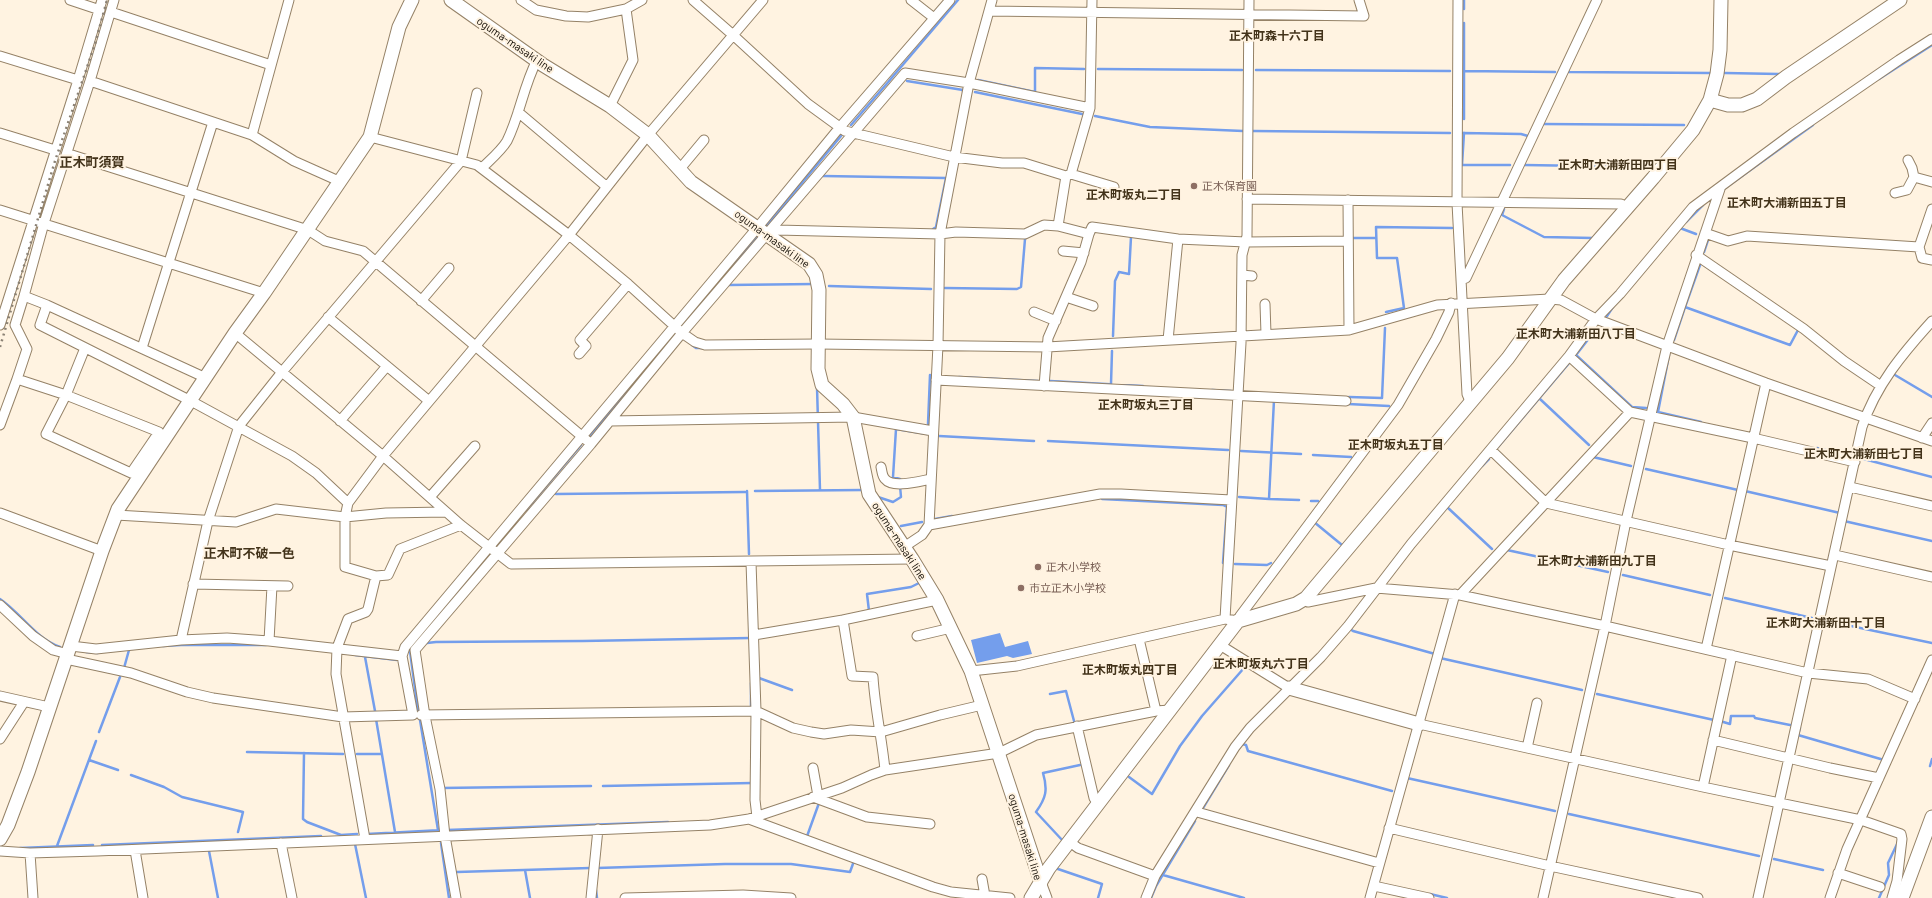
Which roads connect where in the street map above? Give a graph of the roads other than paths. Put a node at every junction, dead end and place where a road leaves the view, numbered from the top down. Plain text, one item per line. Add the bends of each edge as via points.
1 (70, 0) edge
2 (102, 0) edge
3 (114, 0) edge
4 (289, 0) edge
5 (412, 0) edge
6 (451, 0) edge
7 (521, 0) edge
8 (642, 0) edge
9 (693, 0) edge
10 (763, 0) edge
11 (911, 0) edge
12 (950, 0) edge
13 (992, 0) edge
14 (1092, 0) edge
15 (1249, 0) edge
16 (1359, 0) edge
17 (1458, 0) edge
18 (1597, 0) edge
19 (1721, 0) edge
20 (1900, 0) edge
21 (626, 9) junction
22 (100, 10) junction
23 (988, 11) junction
24 (110, 12) junction
25 (1092, 13) junction
26 (1249, 14) junction
27 (934, 18) junction
28 (734, 35) junction
29 (1932, 39) edge
30 (0, 56) edge
31 (537, 60) junction
32 (271, 65) junction
33 (78, 80) junction
34 (90, 81) junction
35 (969, 83) junction
36 (477, 93) dead end
37 (1710, 100) junction
38 (610, 106) junction
39 (1090, 108) junction
40 (518, 112) junction
41 (213, 122) junction
42 (840, 127) junction
43 (0, 133) edge
44 (853, 133) junction
45 (252, 135) junction
46 (648, 135) junction
47 (370, 137) junction
48 (704, 140) dead end
49 (56, 150) junction
50 (72, 155) dead end
51 (954, 157) junction
52 (1908, 160) dead end
53 (461, 161) junction
54 (482, 168) junction
55 (679, 170) junction
56 (1069, 175) junction
57 (1914, 177) junction
58 (340, 182) junction
59 (1932, 182) edge
60 (1114, 186) dead end
61 (607, 187) junction
62 (1720, 189) junction
63 (190, 192) junction
64 (1895, 193) dead end
65 (1247, 199) junction
66 (1348, 200) junction
67 (1457, 203) junction
68 (1500, 204) junction
69 (1628, 208) junction
70 (1932, 209) edge
71 (0, 210) edge
72 (32, 220) junction
73 (1930, 221) edge
74 (44, 223) junction
75 (1058, 226) junction
76 (308, 230) junction
77 (763, 231) junction
78 (1705, 233) junction
79 (940, 234) junction
80 (1089, 234) junction
81 (569, 235) junction
82 (1178, 239) junction
83 (1348, 241) junction
84 (1246, 242) junction
85 (1919, 248) junction
86 (1063, 251) dead end
87 (1084, 253) junction
88 (1696, 255) junction
89 (1932, 260) edge
90 (168, 262) junction
91 (376, 262) junction
92 (449, 268) dead end
93 (1242, 276) junction
94 (1252, 276) dead end
95 (1461, 280) junction
96 (628, 284) junction
97 (264, 293) junction
98 (24, 296) junction
99 (1066, 297) junction
100 (1550, 299) junction
101 (421, 301) junction
102 (1451, 303) junction
103 (1462, 303) junction
104 (1265, 304) dead end
105 (47, 305) junction
106 (1093, 306) dead end
107 (1034, 312) dead end
108 (328, 317) junction
109 (1596, 319) junction
110 (1056, 321) junction
111 (1932, 321) edge
112 (0, 325) edge
113 (675, 326) junction
114 (1349, 330) junction
115 (235, 333) junction
116 (682, 333) junction
117 (1266, 334) junction
118 (1240, 335) junction
119 (1168, 340) junction
120 (818, 344) junction
121 (938, 345) junction
122 (1667, 346) junction
123 (474, 347) junction
124 (1047, 347) junction
125 (85, 348) junction
126 (142, 348) junction
127 (579, 354) dead end
128 (1570, 356) junction
129 (387, 366) junction
130 (282, 372) junction
131 (206, 378) junction
132 (17, 379) junction
133 (936, 380) junction
134 (1766, 383) junction
135 (1044, 386) junction
136 (1881, 386) junction
137 (66, 395) junction
138 (1238, 396) junction
139 (191, 401) junction
140 (429, 401) junction
141 (1346, 402) dead end
142 (1470, 402) junction
143 (1630, 412) junction
144 (1651, 415) junction
145 (852, 417) junction
146 (1865, 418) junction
147 (340, 421) junction
148 (610, 421) junction
149 (1932, 423) edge
150 (0, 425) edge
151 (239, 426) junction
152 (933, 431) junction
153 (581, 436) junction
154 (1753, 438) junction
155 (1922, 438) junction
156 (1932, 441) edge
157 (591, 444) junction
158 (475, 446) dead end
159 (1491, 450) junction
160 (383, 456) junction
161 (1855, 462) junction
162 (881, 467) dead end
163 (931, 479) junction
164 (1850, 487) junction
165 (430, 497) junction
166 (1231, 500) junction
167 (348, 503) junction
168 (1546, 503) junction
169 (1932, 506) edge
170 (446, 512) junction
171 (0, 513) edge
172 (116, 515) junction
173 (345, 517) junction
174 (208, 521) junction
175 (1626, 521) junction
176 (461, 525) junction
177 (929, 525) junction
178 (1729, 545) junction
179 (488, 547) junction
180 (904, 547) junction
181 (102, 551) junction
182 (496, 555) junction
183 (1835, 555) junction
184 (912, 559) junction
185 (751, 562) junction
186 (1831, 566) junction
187 (376, 576) junction
188 (1932, 577) edge
189 (193, 584) junction
190 (272, 586) junction
191 (288, 586) dead end
192 (1376, 588) junction
193 (1457, 595) junction
194 (1306, 598) junction
195 (937, 600) junction
196 (0, 605) edge
197 (843, 620) junction
198 (1232, 620) junction
199 (1605, 626) junction
200 (951, 628) junction
201 (754, 635) junction
202 (917, 636) dead end
203 (1139, 639) junction
204 (181, 640) junction
205 (269, 640) junction
206 (1220, 645) junction
207 (337, 648) junction
208 (1706, 649) junction
209 (69, 653) junction
210 (1732, 655) junction
211 (402, 656) junction
212 (1932, 660) edge
213 (971, 672) junction
214 (1808, 673) junction
215 (1289, 688) junction
216 (0, 696) edge
217 (1915, 698) junction
218 (24, 702) junction
219 (1537, 703) dead end
220 (982, 705) junction
221 (49, 708) junction
222 (1170, 710) junction
223 (756, 711) junction
224 (1156, 711) junction
225 (413, 715) junction
226 (425, 716) junction
227 (343, 717) junction
228 (1419, 724) junction
229 (1077, 726) junction
230 (881, 732) junction
231 (0, 739) edge
232 (1713, 740) junction
233 (1527, 748) junction
234 (999, 753) junction
235 (1789, 758) junction
236 (1575, 759) junction
237 (813, 768) dead end
238 (885, 770) junction
239 (1879, 778) junction
240 (1703, 787) junction
241 (816, 797) junction
242 (1098, 804) junction
243 (1779, 804) junction
244 (1196, 812) junction
245 (1932, 817) edge
246 (753, 818) junction
247 (1861, 820) junction
248 (930, 824) dead end
249 (1389, 828) junction
250 (598, 829) junction
251 (445, 836) junction
252 (0, 839) edge
253 (365, 839) junction
254 (1070, 842) junction
255 (281, 843) junction
256 (135, 850) junction
257 (0, 851) edge
258 (30, 853) junction
259 (1379, 863) junction
260 (1550, 866) junction
261 (1838, 873) junction
262 (1155, 876) junction
263 (982, 879) dead end
264 (1041, 882) junction
265 (1374, 886) junction
266 (1880, 887) dead end
267 (985, 896) junction
268 (33, 898) edge
269 (143, 898) edge
270 (292, 898) edge
271 (456, 898) edge
272 (591, 898) edge
273 (625, 898) edge
274 (791, 898) edge
275 (1010, 898) edge
276 (1031, 898) edge
277 (1047, 898) edge
278 (1146, 898) edge
279 (1370, 898) edge
280 (1429, 898) edge
281 (1543, 898) edge
282 (1698, 898) edge
283 (1758, 898) edge
284 (1830, 898) edge
285 (1892, 898) edge
286 (1902, 898) edge

1 - 22 street
2 - 22 street
3 - 24 street
4 - 32 street
5 - 47 street via 399,28
6 - 31 street, oguma-masaki line
7 - 21 street via 536,10 566,16 588,17
8 - 21 street
9 - 28 street
10 - 28 street
11 - 27 street
12 - 27 street
13 - 23 street
14 - 25 street
15 - 26 street
16 - 26 street via 1364,16
17 - 67 street
18 - 68 street
19 - 37 street via 1720,50
20 - 37 street via 1757,99 1742,105 1728,105
21 - 38 street via 633,60
22 - 33 street
23 - 25 street
23 - 35 street
24 - 32 street
24 - 34 street
25 - 26 street
25 - 39 street
26 - 65 street
27 - 42 street
28 - 42 street via 808,104
28 - 46 street
29 - 62 street via 1793,133
30 - 33 street
31 - 38 street, oguma-masaki line
31 - 40 street via 528,78
32 - 45 street
33 - 49 street
34 - 41 street
34 - 74 street
35 - 39 street
35 - 44 street via 905,74
35 - 51 street
36 - 53 street
37 - 69 street via 1693,130
38 - 46 street, oguma-masaki line
39 - 56 street
40 - 54 street via 506,142
40 - 61 street
41 - 45 street
41 - 63 street
42 - 44 street
42 - 77 street
43 - 49 street
44 - 51 street
44 - 77 street
45 - 58 street via 294,161
46 - 55 street, oguma-masaki line
46 - 61 street
47 - 53 street
47 - 58 street
48 - 55 street
49 - 72 street
50 - 63 street
51 - 56 street via 1024,163
51 - 79 street
52 - 57 street
53 - 54 street
53 - 91 street
54 - 81 street
55 - 77 street, oguma-masaki line via 691,182
56 - 60 street
56 - 75 street
57 - 59 street
57 - 64 street via 1907,190
58 - 76 street
61 - 81 street
62 - 78 street
62 - 109 street via 1693,207
63 - 76 street
63 - 90 street
65 - 66 street
65 - 84 street
66 - 67 street
66 - 83 street
67 - 68 street
67 - 95 street
68 - 69 street via 1621,204
68 - 95 street via 1466,278
69 - 100 street
70 - 73 street
71 - 72 street
72 - 74 street
72 - 112 street
73 - 85 street
74 - 90 street
74 - 98 street
75 - 79 street via 1044,225 1025,234
75 - 80 street
76 - 91 street via 324,241 363,251
76 - 97 street
77 - 79 street
77 - 113 street
77 - 116 street
77 - 120 street, oguma-masaki line via 809,264 816,275 820,290
78 - 85 street via 1728,240 1747,236
78 - 88 street
79 - 121 street
80 - 82 street via 1092,227
80 - 87 street
81 - 96 street
81 - 123 street
82 - 84 street
82 - 119 street
83 - 84 street
83 - 114 street
84 - 93 street via 1242,255
85 - 89 street via 1922,258
86 - 87 street
87 - 99 street
88 - 122 street
88 - 136 street via 1804,329
90 - 97 street
90 - 126 street
91 - 101 street
91 - 108 street
92 - 101 street
93 - 94 street
93 - 118 street
95 - 103 street
96 - 113 street
96 - 127 street via 580,340 586,346
97 - 115 street
98 - 105 street
98 - 132 street via 15,325 27,349
99 - 106 street
99 - 110 street
100 - 103 street
100 - 109 street via 1561,300
100 - 142 street via 1508,358
101 - 123 street
102 - 103 street
102 - 114 street
102 - 198 street via 1436,339 1398,405 1240,616
103 - 142 street via 1467,394
104 - 117 street
105 - 125 street via 40,325
105 - 126 street
107 - 110 street
108 - 129 street
108 - 130 street
109 - 122 street
109 - 128 street
110 - 124 street
111 - 136 street via 1906,349
113 - 116 street
113 - 153 street
114 - 117 street
115 - 130 street
115 - 131 street
116 - 120 street via 704,345
116 - 148 street
117 - 118 street
118 - 119 street
118 - 138 street
119 - 124 street
120 - 121 street
120 - 145 street, oguma-masaki line via 818,369 822,385 843,404
121 - 124 street
121 - 133 street
122 - 134 street
122 - 144 street
123 - 140 street
123 - 153 street
124 - 135 street
125 - 137 street
125 - 139 street
126 - 131 street
128 - 143 street
128 - 159 street
129 - 140 street
129 - 147 street
130 - 147 street
130 - 151 street
131 - 139 street
132 - 137 street
132 - 150 street
133 - 135 street
133 - 152 street
134 - 146 street
134 - 154 street
135 - 138 street
136 - 146 street
137 - 137 street via 46,434 131,473 159,432
138 - 141 street
138 - 166 street
139 - 151 street
139 - 172 street via 129,491
140 - 160 street
142 - 194 street
143 - 144 street
143 - 168 street
144 - 154 street
144 - 175 street
145 - 148 street
145 - 152 street
145 - 180 street, oguma-masaki line via 869,494
146 - 155 street
146 - 161 street
147 - 160 street
148 - 157 street
149 - 155 street
151 - 167 street via 292,456
151 - 174 street
152 - 163 street
153 - 157 street
153 - 179 street
154 - 161 street
154 - 178 street
155 - 156 street
157 - 182 street
158 - 165 street
159 - 168 street
159 - 192 street
160 - 165 street
160 - 167 street
161 - 164 street
162 - 163 street via 885,479 891,483 902,484
163 - 177 street
164 - 169 street
164 - 183 street
165 - 170 street
166 - 177 street via 1100,494
166 - 198 street
167 - 173 street
168 - 175 street
168 - 193 street
170 - 173 street
170 - 176 street
171 - 181 street
172 - 174 street
172 - 181 street
173 - 174 street via 276,509 236,522
173 - 187 street via 345,567
174 - 189 street
175 - 178 street
175 - 199 street
176 - 179 street
176 - 187 street via 400,549 388,575
177 - 180 street via 922,535
178 - 186 street
178 - 208 street
179 - 182 street
179 - 211 street via 405,647
180 - 184 street, oguma-masaki line
181 - 209 street
182 - 185 street via 510,564
182 - 226 street via 415,650
183 - 186 street
183 - 188 street
184 - 185 street
184 - 195 street, oguma-masaki line
185 - 201 street
186 - 214 street
187 - 207 street via 368,609 348,619
189 - 190 street
189 - 204 street
190 - 191 street
190 - 205 street
192 - 193 street
192 - 194 street via 1308,602
192 - 215 street via 1348,626
193 - 199 street
193 - 228 street
194 - 198 street via 1296,604
195 - 197 street
195 - 200 street, oguma-masaki line
196 - 209 street via 33,636 53,650
197 - 201 street
197 - 230 street via 852,676 873,677 876,712
198 - 203 street
198 - 206 street
199 - 208 street
199 - 236 street
200 - 202 street
200 - 213 street, oguma-masaki line
201 - 223 street
203 - 213 street via 1017,666
203 - 224 street
204 - 205 street
204 - 209 street
205 - 207 street
206 - 215 street
206 - 222 street
207 - 211 street
207 - 227 street via 336,674
208 - 210 street
209 - 221 street
209 - 227 street via 187,692
210 - 214 street
210 - 232 street
211 - 225 street
212 - 217 street
213 - 220 street, oguma-masaki line
214 - 217 street via 1868,679
214 - 235 street
215 - 228 street
215 - 244 street via 1235,747
216 - 218 street
217 - 239 street
218 - 221 street
218 - 231 street
219 - 233 street
220 - 230 street
220 - 234 street, oguma-masaki line
221 - 252 street via 28,772
222 - 224 street
222 - 242 street
223 - 226 street
223 - 230 street via 793,728 811,732
223 - 246 street
224 - 229 street
225 - 226 street
225 - 227 street
226 - 251 street via 440,789
227 - 253 street
228 - 233 street
228 - 249 street
229 - 234 street via 1036,735
229 - 242 street via 1094,798
230 - 238 street
232 - 235 street
232 - 240 street
233 - 236 street
234 - 238 street
234 - 264 street, oguma-masaki line
235 - 239 street
235 - 243 street
236 - 240 street
236 - 260 street
237 - 241 street
238 - 241 street
239 - 247 street
240 - 243 street
241 - 246 street
241 - 248 street via 867,817
242 - 254 street
243 - 247 street
243 - 283 street
244 - 259 street
244 - 262 street
245 - 286 street
246 - 250 street via 710,825
246 - 267 street via 933,887
247 - 261 street
247 - 285 street via 1901,834 1897,881
249 - 259 street
249 - 260 street
250 - 251 street
250 - 272 street
251 - 253 street
251 - 271 street
253 - 255 street
254 - 262 street via 1078,848
254 - 264 street
255 - 256 street
255 - 270 street
256 - 258 street
256 - 269 street
257 - 258 street
258 - 268 street
259 - 265 street
260 - 281 street
260 - 282 street
261 - 266 street
261 - 284 street
262 - 278 street
263 - 267 street
264 - 276 street, oguma-masaki line
264 - 277 street
265 - 279 street
265 - 280 street
267 - 275 street
273 - 274 street via 743,895

